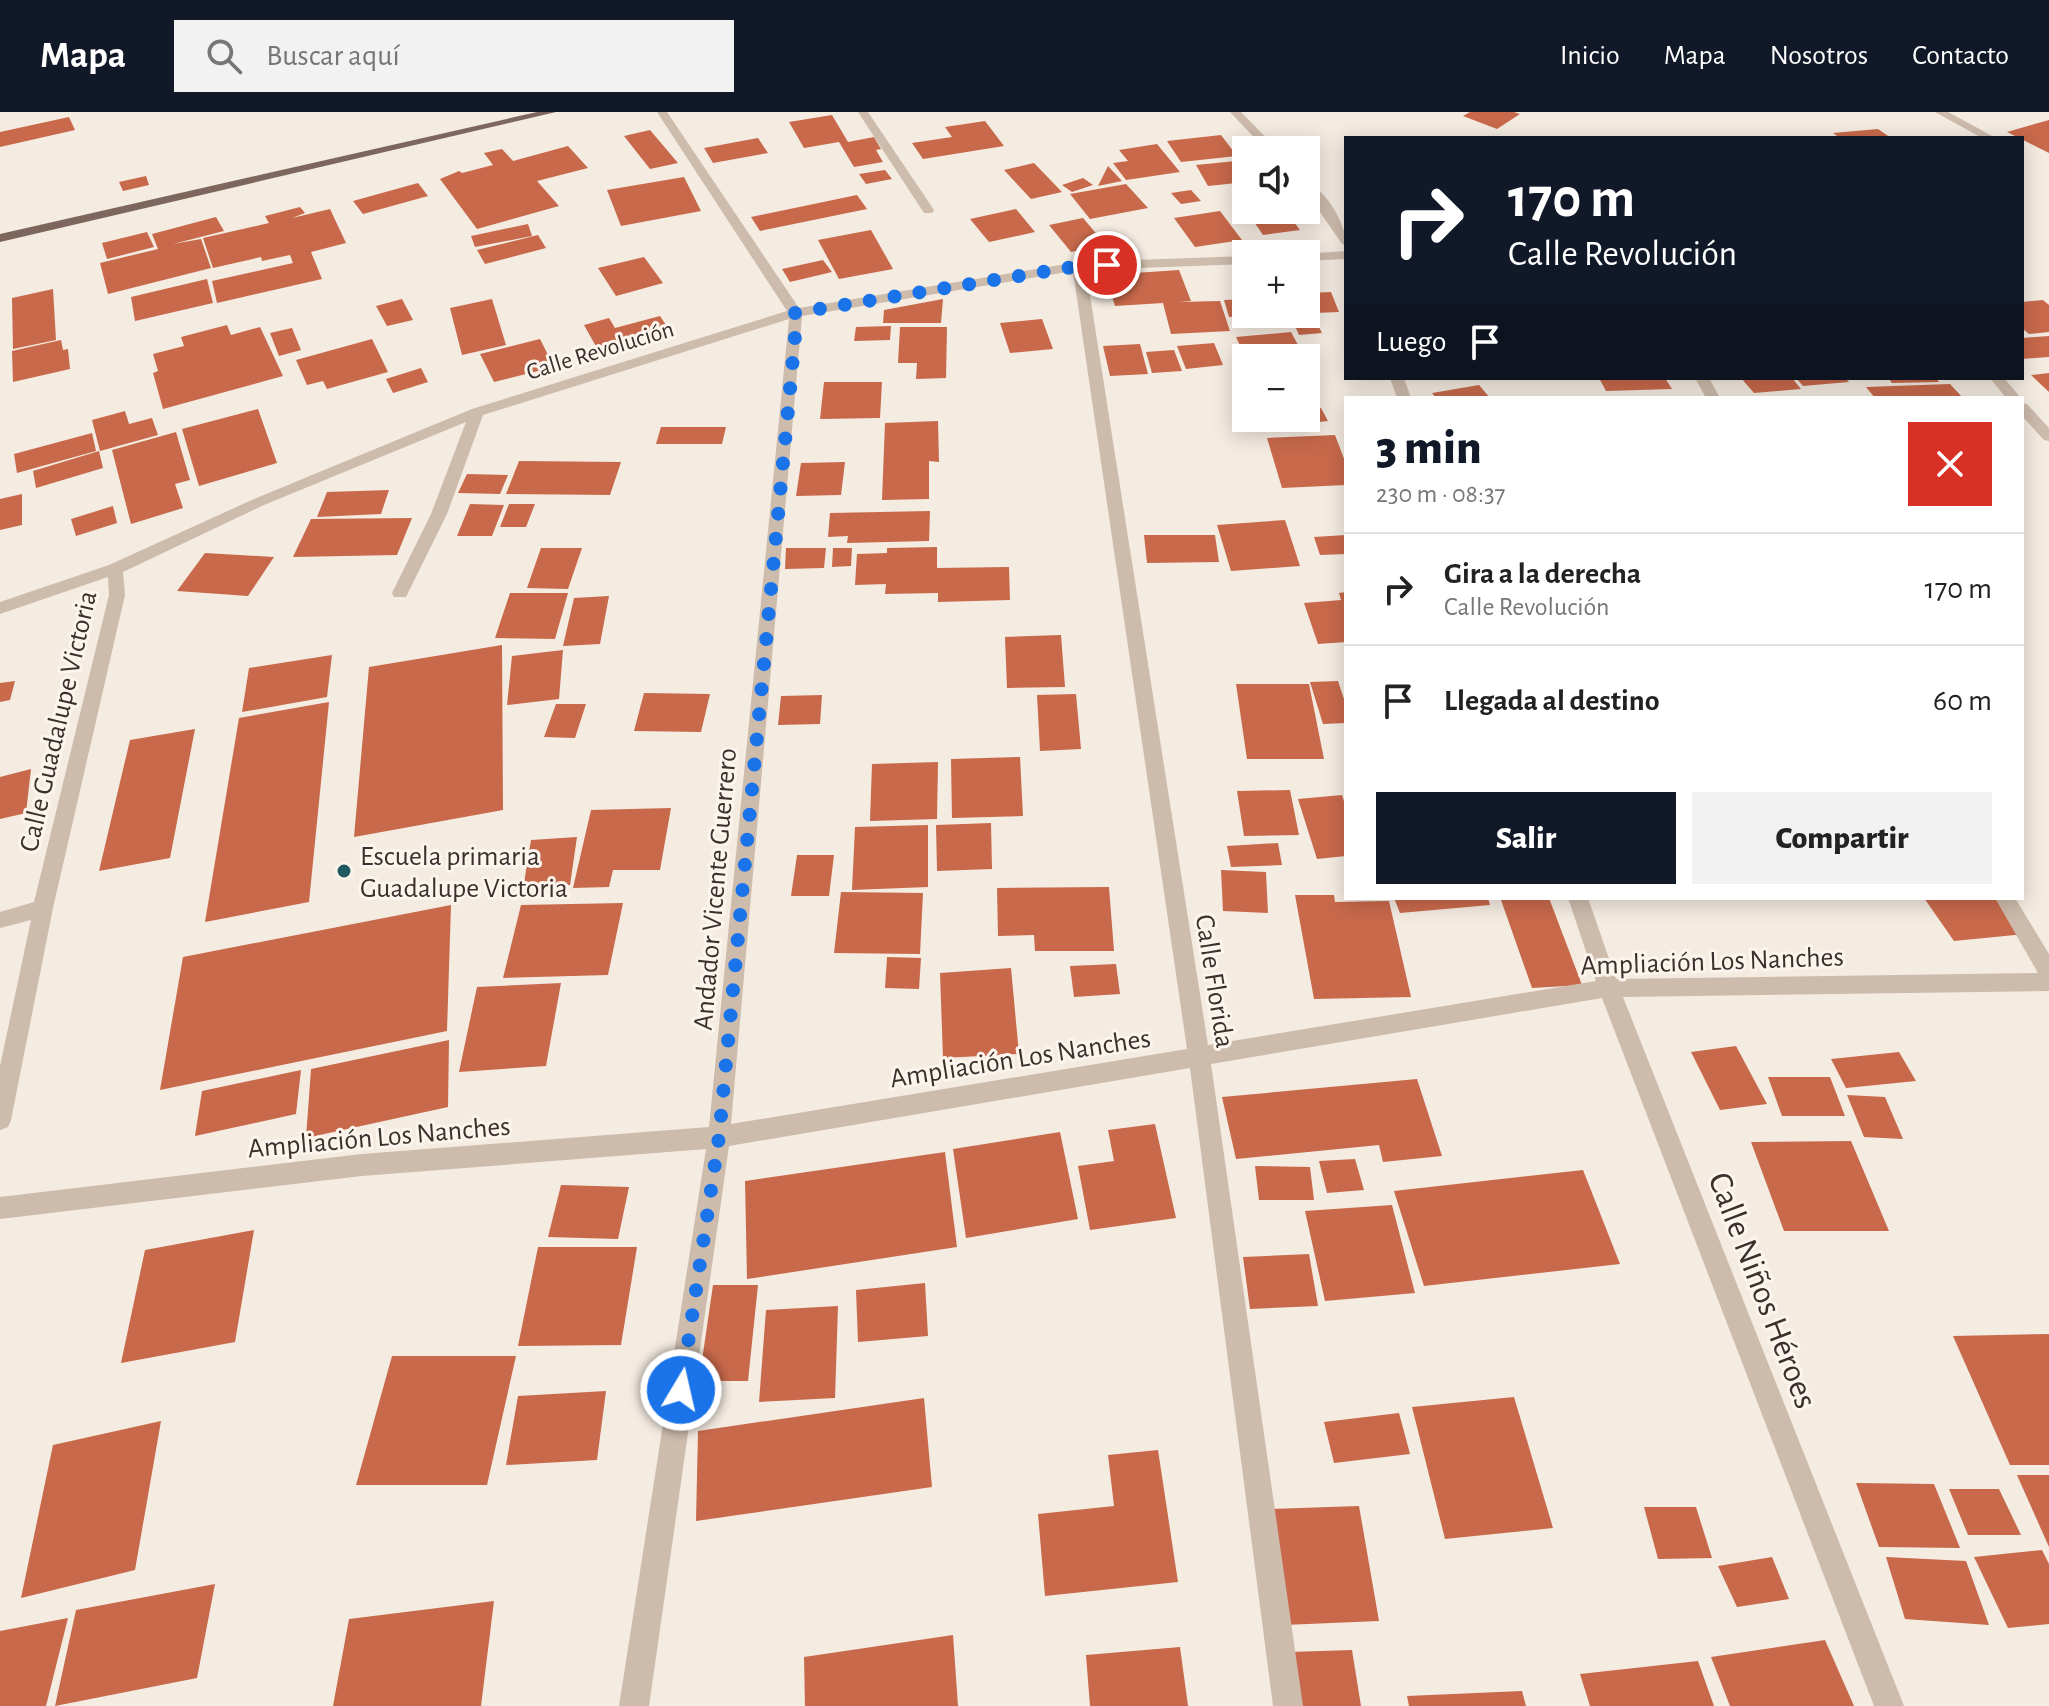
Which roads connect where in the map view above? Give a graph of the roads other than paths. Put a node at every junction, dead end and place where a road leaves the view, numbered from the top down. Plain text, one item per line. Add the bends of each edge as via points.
1 (551, 112) edge
2 (662, 112) edge
3 (863, 112) edge
4 (1235, 112) edge
5 (1940, 112) edge
6 (1258, 136) edge
7 (1986, 136) edge
8 (1320, 200) edge
9 (928, 210) dead end
10 (0, 238) edge
11 (1344, 238) edge
12 (1344, 255) edge
13 (1320, 256) edge
14 (1232, 261) edge
15 (1079, 266) junction
16 (795, 313) junction
17 (1999, 380) edge
18 (2012, 396) edge
19 (2024, 409) edge
20 (477, 412) junction
21 (2049, 437) edge
22 (115, 569) junction
23 (400, 593) dead end
24 (0, 608) edge
25 (1579, 900) edge
26 (2006, 900) edge
27 (43, 908) junction
28 (0, 920) edge
29 (2049, 973) edge
30 (2049, 982) edge
31 (1609, 988) junction
32 (1199, 1057) junction
33 (0, 1120) edge
34 (719, 1137) junction
35 (0, 1208) edge
36 (634, 1706) edge
37 (1288, 1706) edge
38 (1889, 1706) edge

1 - 10 main road
2 - 16 street
3 - 9 street
4 - 6 street
5 - 7 street
8 - 11 street
12 - 13 street
14 - 15 street, Calle Revolución
15 - 16 street, Calle Revolución
15 - 32 street, Calle Florida
16 - 20 street, Calle Revolución
16 - 34 street, Andador Vicente Guerrero
17 - 18 street
19 - 21 street
20 - 22 street, Calle Revolución via 259,502
20 - 23 street via 439,514
22 - 24 street, Calle Revolución
22 - 27 street, Calle Guadalupe Victoria via 117,595
25 - 31 street, Calle Niños Héroes
26 - 29 street
27 - 28 street
27 - 33 street, Calle Guadalupe Victoria
30 - 31 street, Ampliación Los Nanches
31 - 32 street, Ampliación Los Nanches
31 - 38 street, Calle Niños Héroes
32 - 34 street, Ampliación Los Nanches
32 - 37 street, Calle Florida
34 - 35 street, Ampliación Los Nanches via 362,1165
34 - 36 street, Andador Vicente Guerrero

